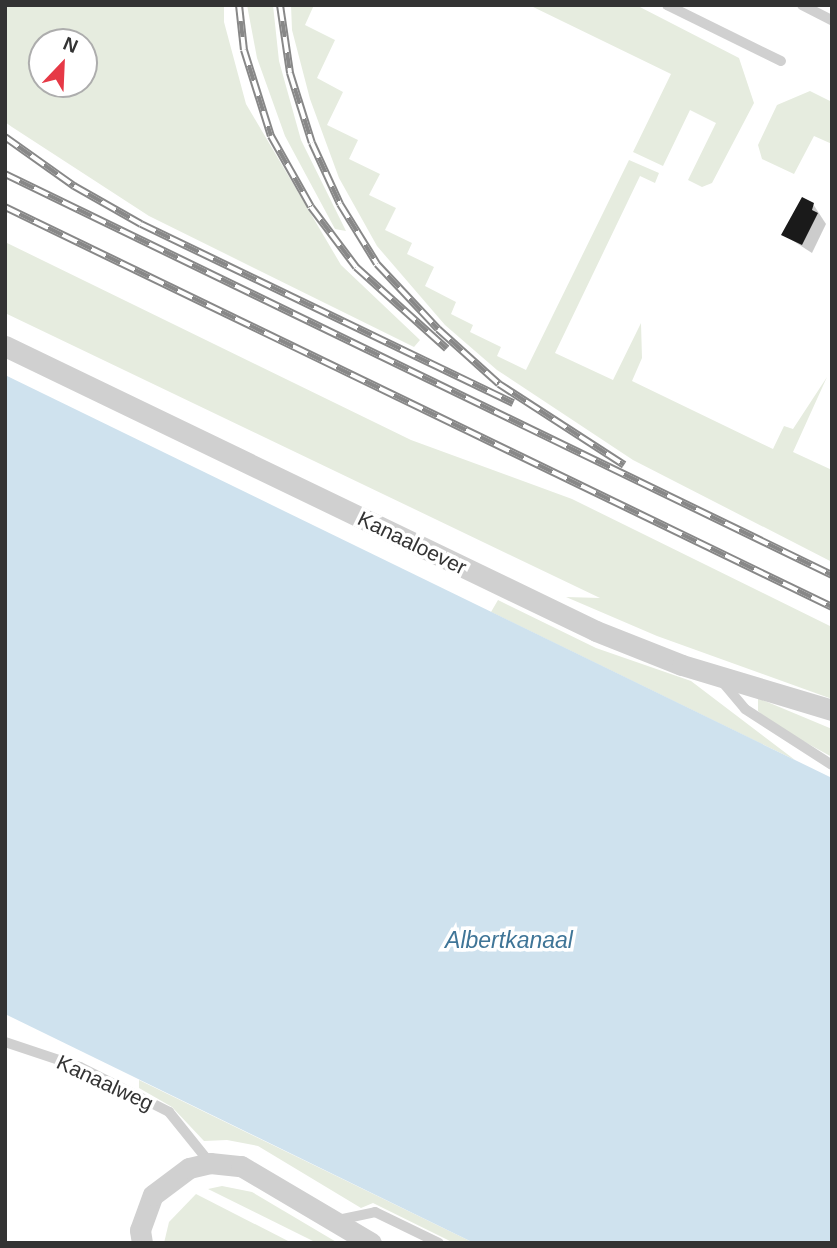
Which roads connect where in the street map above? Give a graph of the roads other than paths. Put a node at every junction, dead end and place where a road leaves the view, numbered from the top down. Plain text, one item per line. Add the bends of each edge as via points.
1 (667, 5) edge
2 (802, 5) edge
3 (832, 20) edge
4 (781, 61) dead end
5 (5, 346) edge
6 (716, 674) junction
7 (832, 709) edge
8 (832, 765) edge
9 (5, 1042) edge
10 (210, 1163) junction
11 (338, 1220) junction
12 (142, 1243) edge
13 (371, 1243) edge
14 (439, 1243) edge

1 - 4 lane
2 - 3 lane
5 - 6 street, Kanaaloever via 573,622
6 - 7 street, Kanaaloever
6 - 8 lane via 745,709
9 - 10 lane, Kanaalweg via 80,1067 169,1112
10 - 11 street via 241,1166
10 - 12 street via 189,1168 153,1195 140,1230
11 - 13 street
11 - 14 lane via 375,1212

